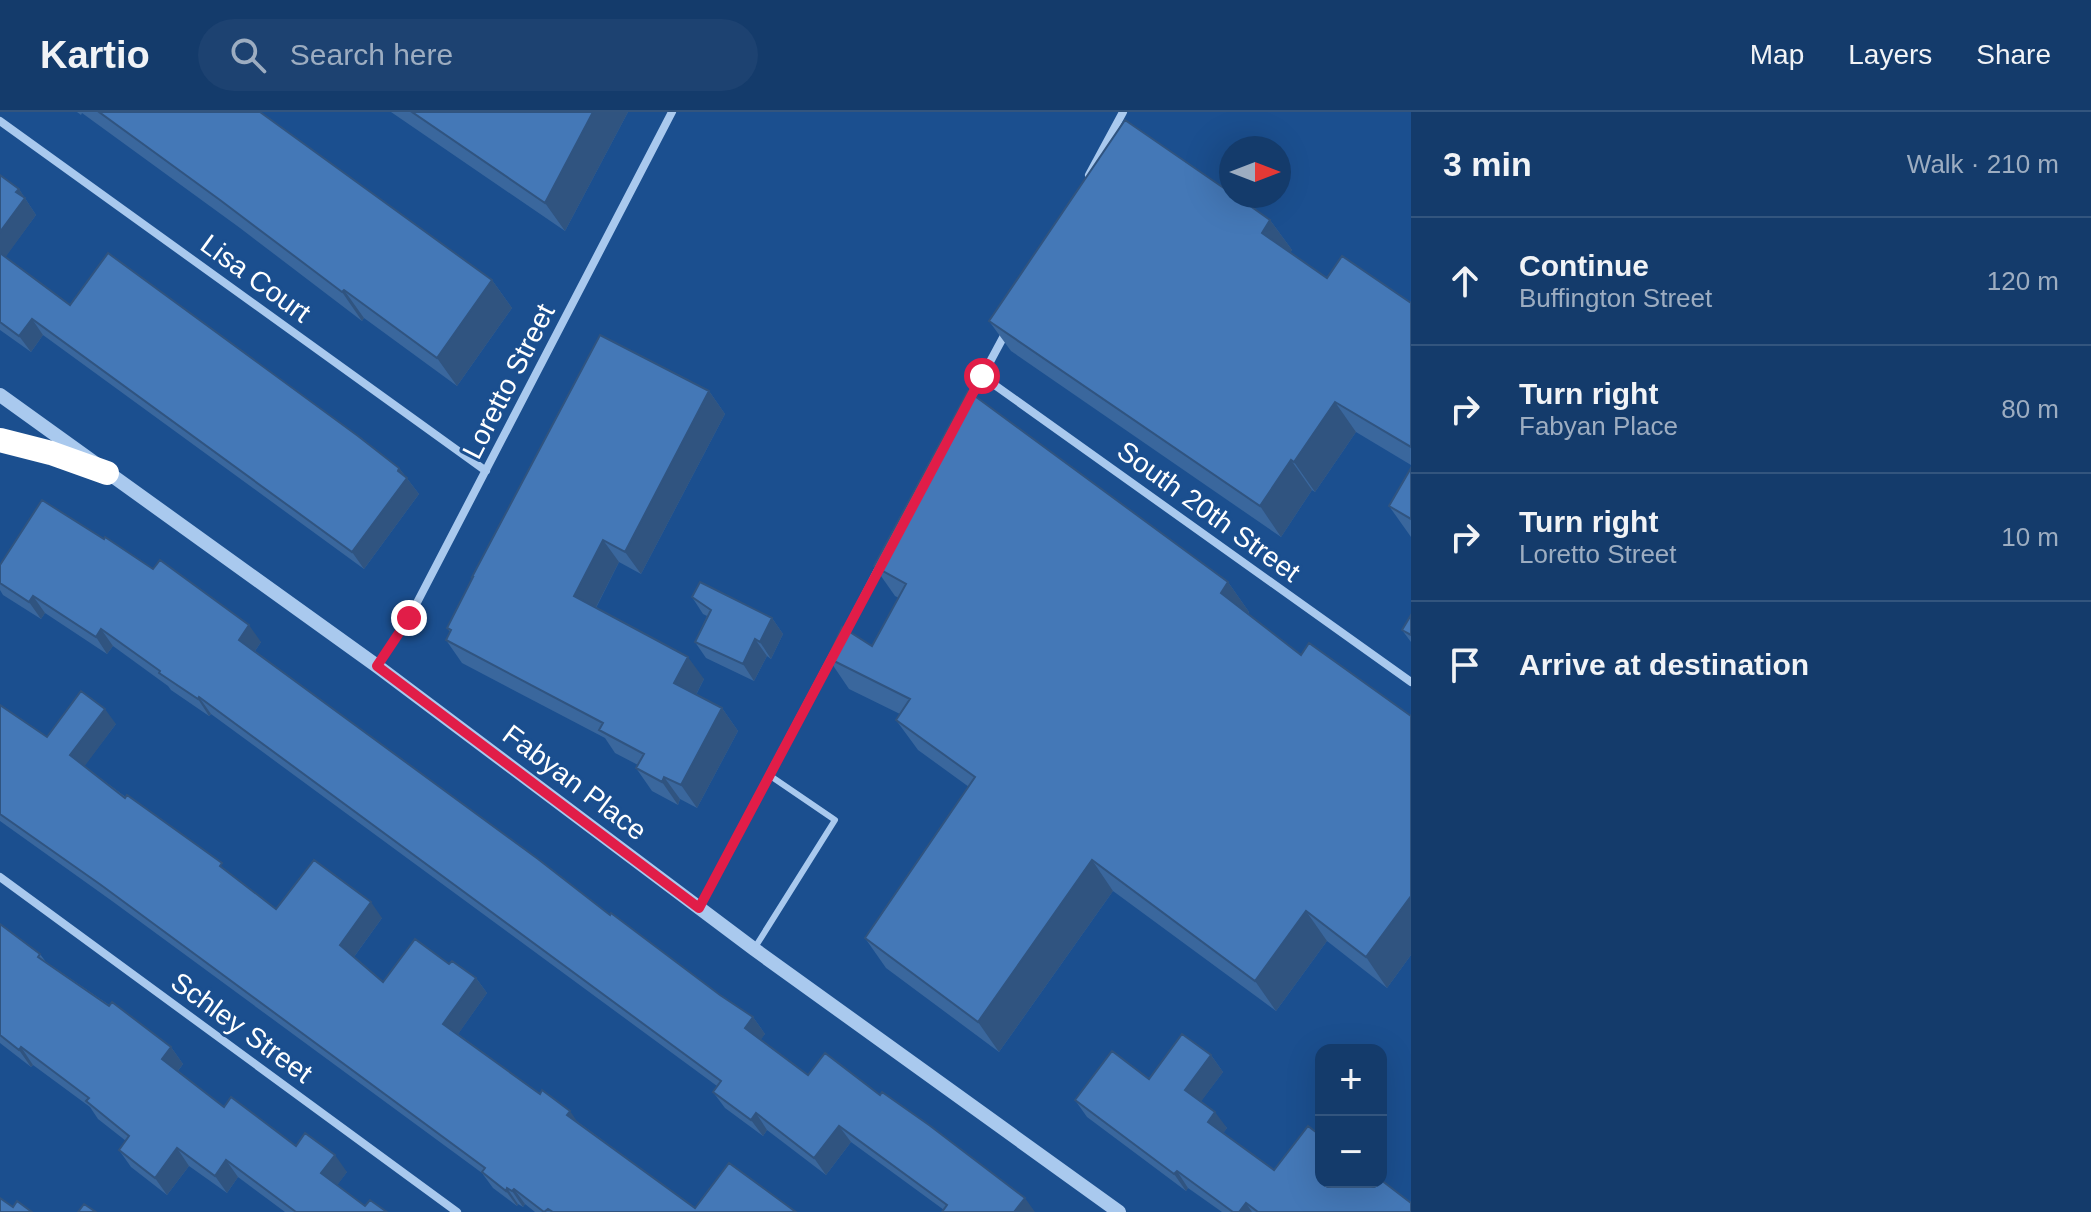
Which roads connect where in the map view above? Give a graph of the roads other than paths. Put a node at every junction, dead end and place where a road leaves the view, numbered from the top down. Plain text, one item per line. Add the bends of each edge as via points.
1 (672, 112) edge
2 (1123, 112) edge
3 (0, 121) edge
4 (1086, 181) edge
5 (1012, 320) edge
6 (982, 376) junction
7 (0, 397) edge
8 (968, 403) edge
9 (0, 440) edge
10 (486, 471) junction
11 (107, 473) junction
12 (888, 552) edge
13 (377, 666) junction
14 (1411, 682) edge
15 (769, 775) junction
16 (0, 877) edge
17 (699, 908) junction
18 (754, 949) junction
19 (457, 1212) edge
20 (1119, 1212) edge

1 - 10 street, Loretto Street
2 - 4 street
3 - 10 street, Lisa Court
5 - 6 street
6 - 8 street
6 - 14 street, South 20th Street
7 - 11 street, Fabyan Place
9 - 11 highway
10 - 13 street, Loretto Street via 409,618
11 - 13 street, Fabyan Place
12 - 15 street
13 - 17 street, Fabyan Place
15 - 17 street
15 - 18 lane via 835,820
16 - 19 street, Schley Street
17 - 18 street, Fabyan Place
18 - 20 street, Fabyan Place

